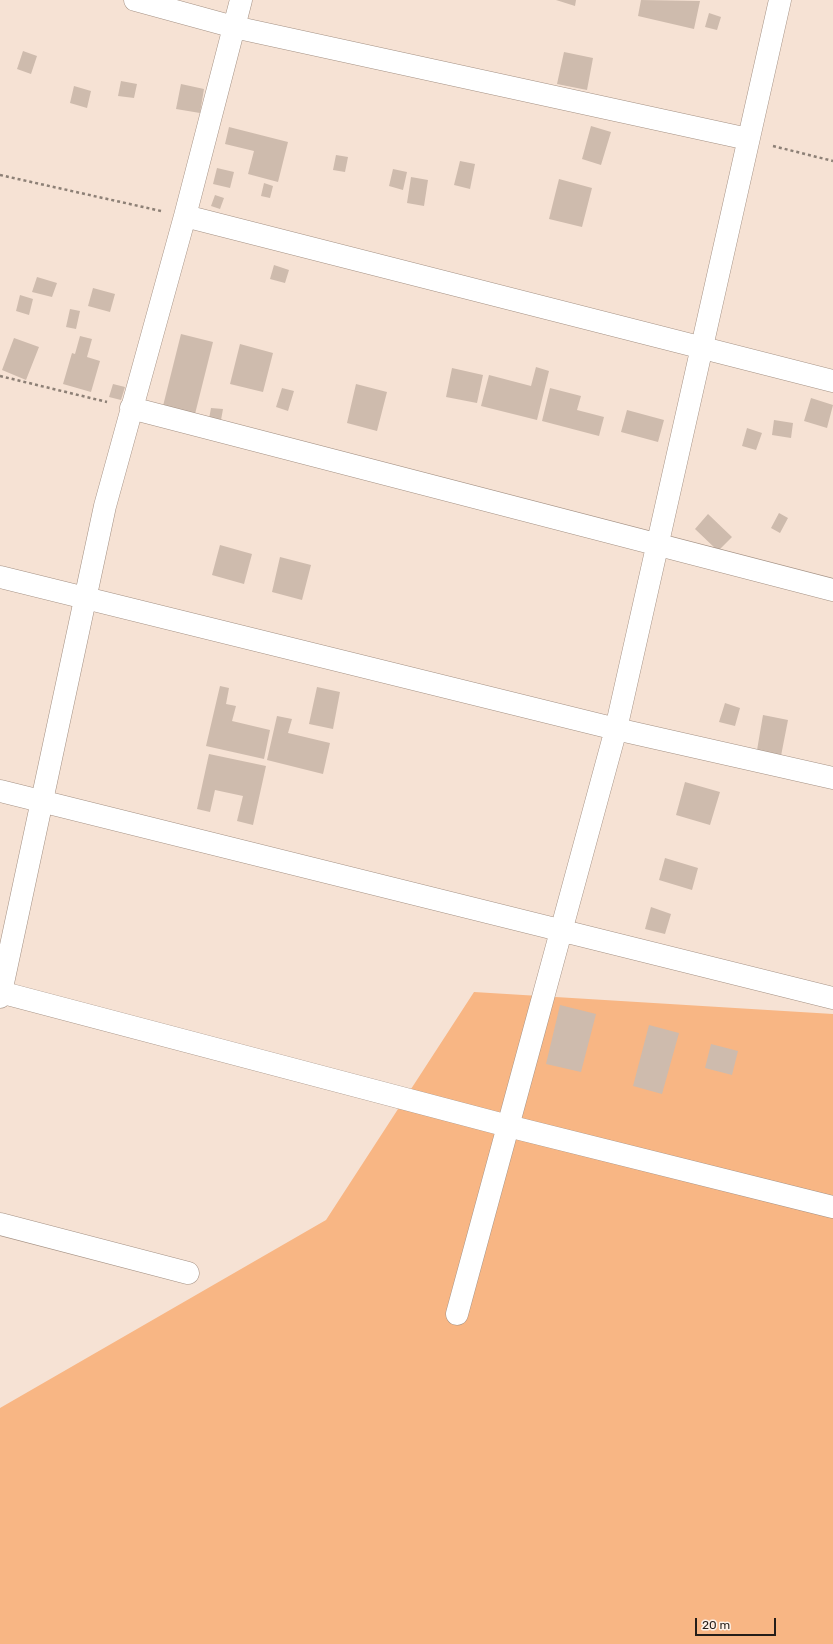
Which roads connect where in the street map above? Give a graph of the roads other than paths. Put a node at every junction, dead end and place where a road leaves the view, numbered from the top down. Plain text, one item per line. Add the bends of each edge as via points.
1 (135, 0) edge
2 (241, 0) edge
3 (780, 0) edge
4 (234, 27) junction
5 (748, 139) junction
6 (185, 216) junction
7 (701, 346) junction
8 (833, 381) edge
9 (131, 408) junction
10 (657, 544) junction
11 (0, 577) edge
12 (833, 590) edge
13 (85, 600) junction
14 (616, 729) junction
15 (833, 778) edge
16 (0, 790) edge
17 (42, 801) junction
18 (561, 930) junction
19 (0, 994) edge
20 (833, 998) edge
21 (508, 1126) junction
22 (833, 1206) edge
23 (0, 1224) edge
24 (188, 1273) dead end
25 (457, 1314) dead end

1 - 4 street
2 - 4 street
3 - 5 street
4 - 5 street
4 - 6 street
5 - 7 street
6 - 7 street
6 - 9 street
7 - 8 street
7 - 10 street
9 - 10 street
9 - 13 street via 105,506
10 - 12 street
10 - 14 street
11 - 13 street
13 - 14 street
13 - 17 street
14 - 15 street
14 - 18 street
16 - 17 street
17 - 18 street
17 - 19 street
18 - 20 street
18 - 21 street
19 - 21 street
21 - 22 street
21 - 25 street
23 - 24 street

